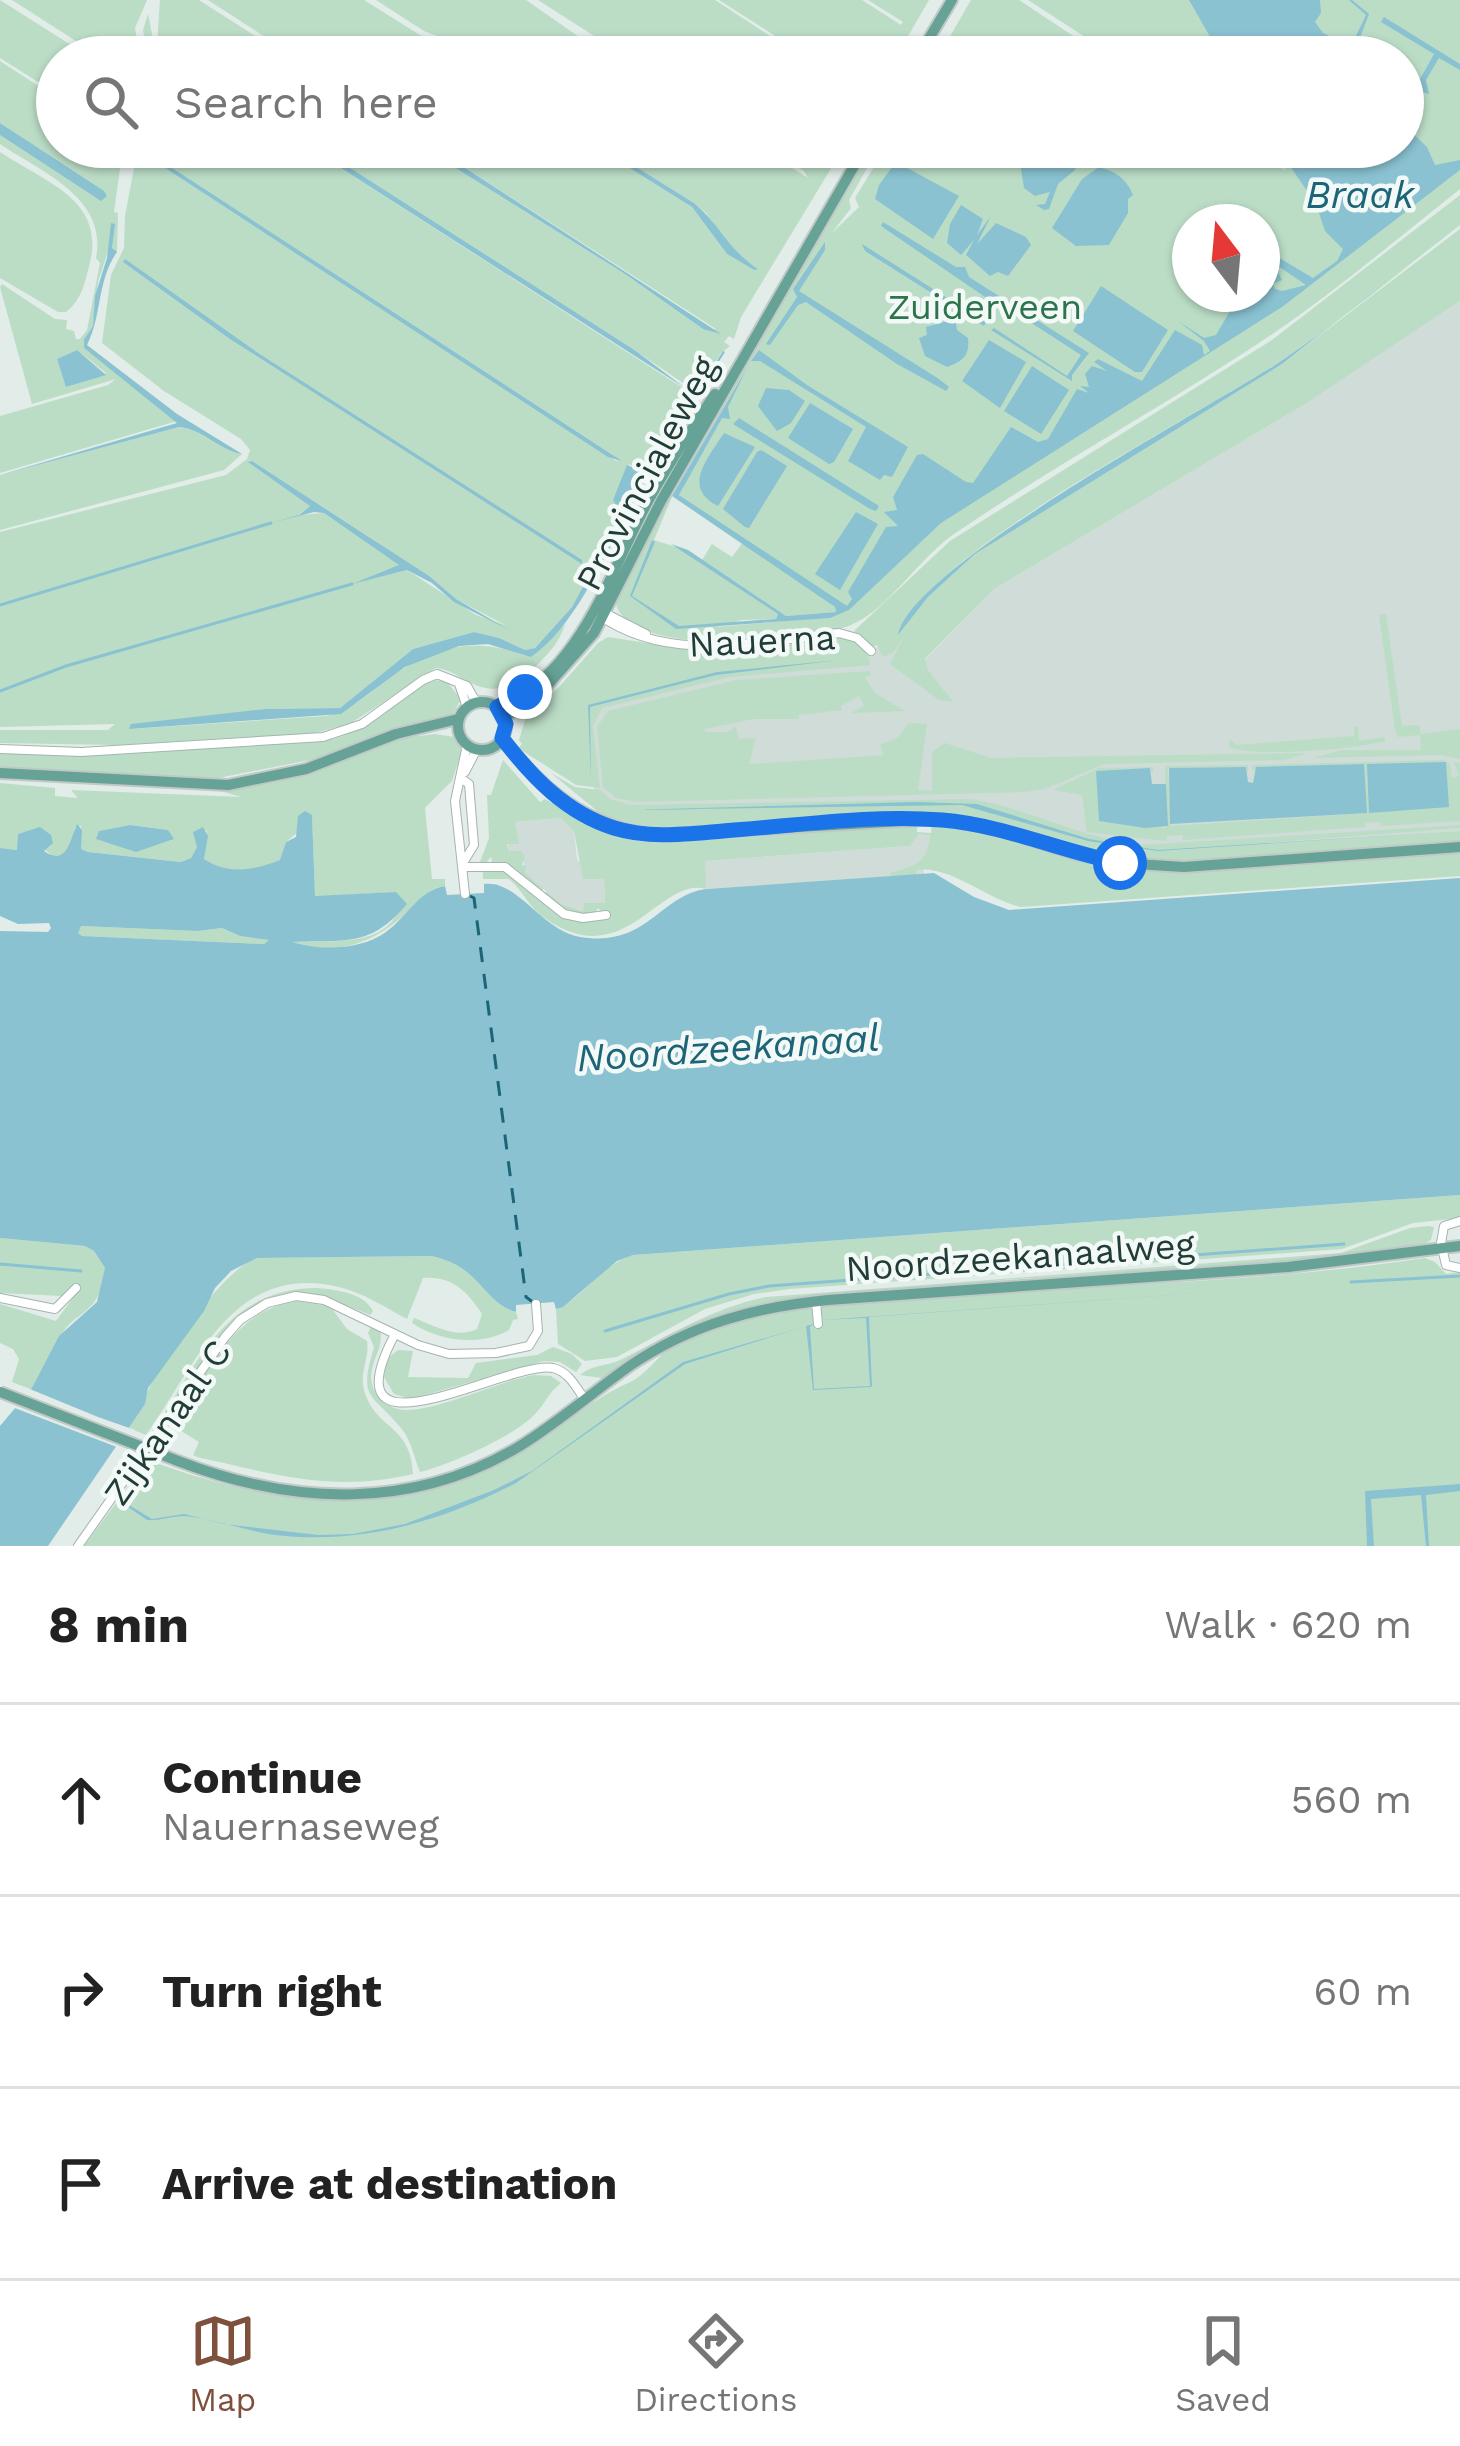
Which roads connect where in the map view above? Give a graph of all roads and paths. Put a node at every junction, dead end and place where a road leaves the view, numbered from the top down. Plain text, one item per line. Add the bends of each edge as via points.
1 (952, 0) edge
2 (931, 36) edge
3 (853, 168) edge
4 (600, 613) junction
5 (871, 651) dead end
6 (471, 705) junction
7 (501, 713) junction
8 (458, 725) junction
9 (499, 741) junction
10 (472, 747) junction
11 (0, 749) edge
12 (0, 773) edge
13 (461, 778) junction
14 (1460, 847) edge
15 (464, 865) junction
16 (465, 894) dead end
17 (606, 915) dead end
18 (1460, 1221) edge
19 (1460, 1246) edge
20 (1442, 1249) junction
21 (1460, 1268) edge
22 (76, 1288) dead end
23 (0, 1298) edge
24 (815, 1301) junction
25 (536, 1304) dead end
26 (818, 1324) dead end
27 (395, 1334) junction
28 (0, 1392) edge
29 (585, 1400) junction
30 (78, 1546) edge

1 - 2 main road
3 - 4 main road, Provincialeweg via 651,496
4 - 5 street, Nauerna via 648,637 700,646 839,633
4 - 7 main road, Provincialeweg via 562,670
6 - 7 main road
6 - 8 main road
6 - 11 street via 467,686 430,676 362,724 323,737 81,752
7 - 9 main road
8 - 10 main road
8 - 12 main road via 228,785
9 - 10 main road
9 - 14 main road via 586,815 653,835 939,820 1079,855 1184,867
10 - 13 street
13 - 15 street via 455,801
13 - 15 street via 469,784 474,845
15 - 16 street
15 - 17 street via 505,866 564,914
18 - 20 street via 1444,1226
19 - 20 main road, Noordzeekanaalweg
20 - 21 street via 1446,1265
20 - 24 main road, Noordzeekanaalweg
22 - 23 street via 56,1309
24 - 26 street
24 - 29 main road, Noordzeekanaalweg via 691,1331
25 - 27 street, Zijkanaal C via 535,1341 508,1352 449,1354
27 - 29 street via 378,1374 382,1391 398,1403 542,1367 567,1375
27 - 30 street, Zijkanaal C via 316,1298 283,1298 251,1312 225,1337
28 - 29 main road, Noordzeekanaalweg, bridge via 237,1482 330,1496 380,1494 480,1466

